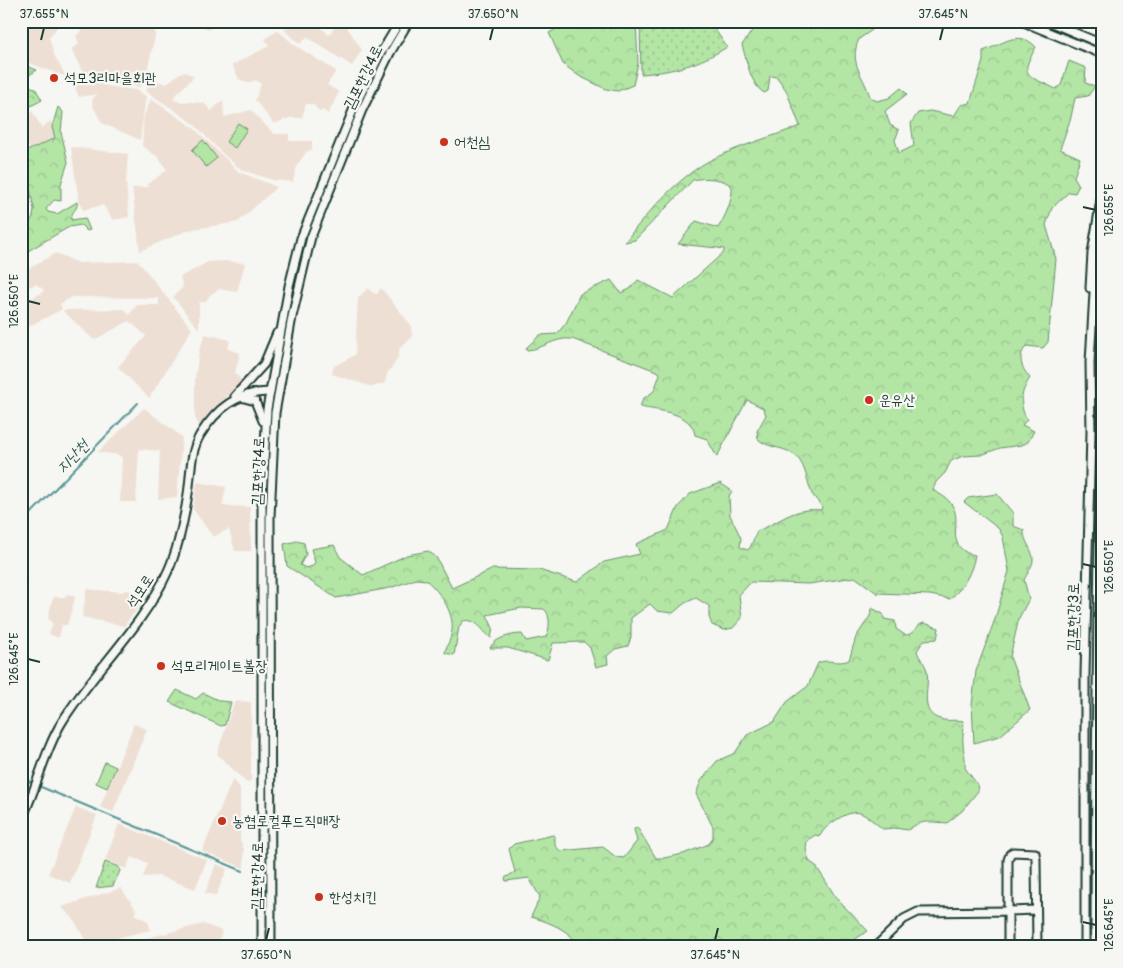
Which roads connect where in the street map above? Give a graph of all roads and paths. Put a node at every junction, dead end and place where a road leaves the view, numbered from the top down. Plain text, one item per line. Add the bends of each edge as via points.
1 (398, 21) edge
2 (409, 21) edge
3 (1021, 21) edge
4 (1047, 21) edge
5 (1102, 44) edge
6 (1102, 54) edge
7 (1102, 194) edge
8 (1102, 229) edge
9 (1102, 270) edge
10 (1101, 323) edge
11 (281, 324) junction
12 (1090, 330) junction
13 (270, 392) junction
14 (239, 396) junction
15 (227, 404) junction
16 (265, 429) junction
17 (21, 820) edge
18 (1008, 910) junction
19 (1036, 910) junction
20 (262, 947) edge
21 (270, 947) edge
22 (875, 947) edge
23 (1008, 947) edge
24 (1036, 947) edge
25 (1085, 947) edge
26 (1095, 947) edge

1 - 11 street, 김포한강4로 via 354,108 309,216 294,262
2 - 21 street, 김포한강4로 via 362,110 311,237 277,400 270,517
3 - 6 street
4 - 5 street
7 - 12 street via 1090,274
8 - 12 street, 김포한강3로
9 - 10 street, 김포한강3로
10 - 26 street, 김포한강3로
11 - 13 street, 김포한강4로
11 - 15 street via 264,364
12 - 25 street, 김포한강3로
13 - 14 street, 석모로
13 - 16 street, 김포한강4로
14 - 15 street, 석모로
14 - 16 street via 255,401 261,410
15 - 17 street, 석모로 via 205,428 195,446 181,530 164,581 62,723
16 - 20 street, 김포한강4로 via 262,496
18 - 19 street
18 - 19 street via 1008,860 1013,852 1035,853
18 - 22 street via 918,912 904,919
18 - 23 street
19 - 24 street

